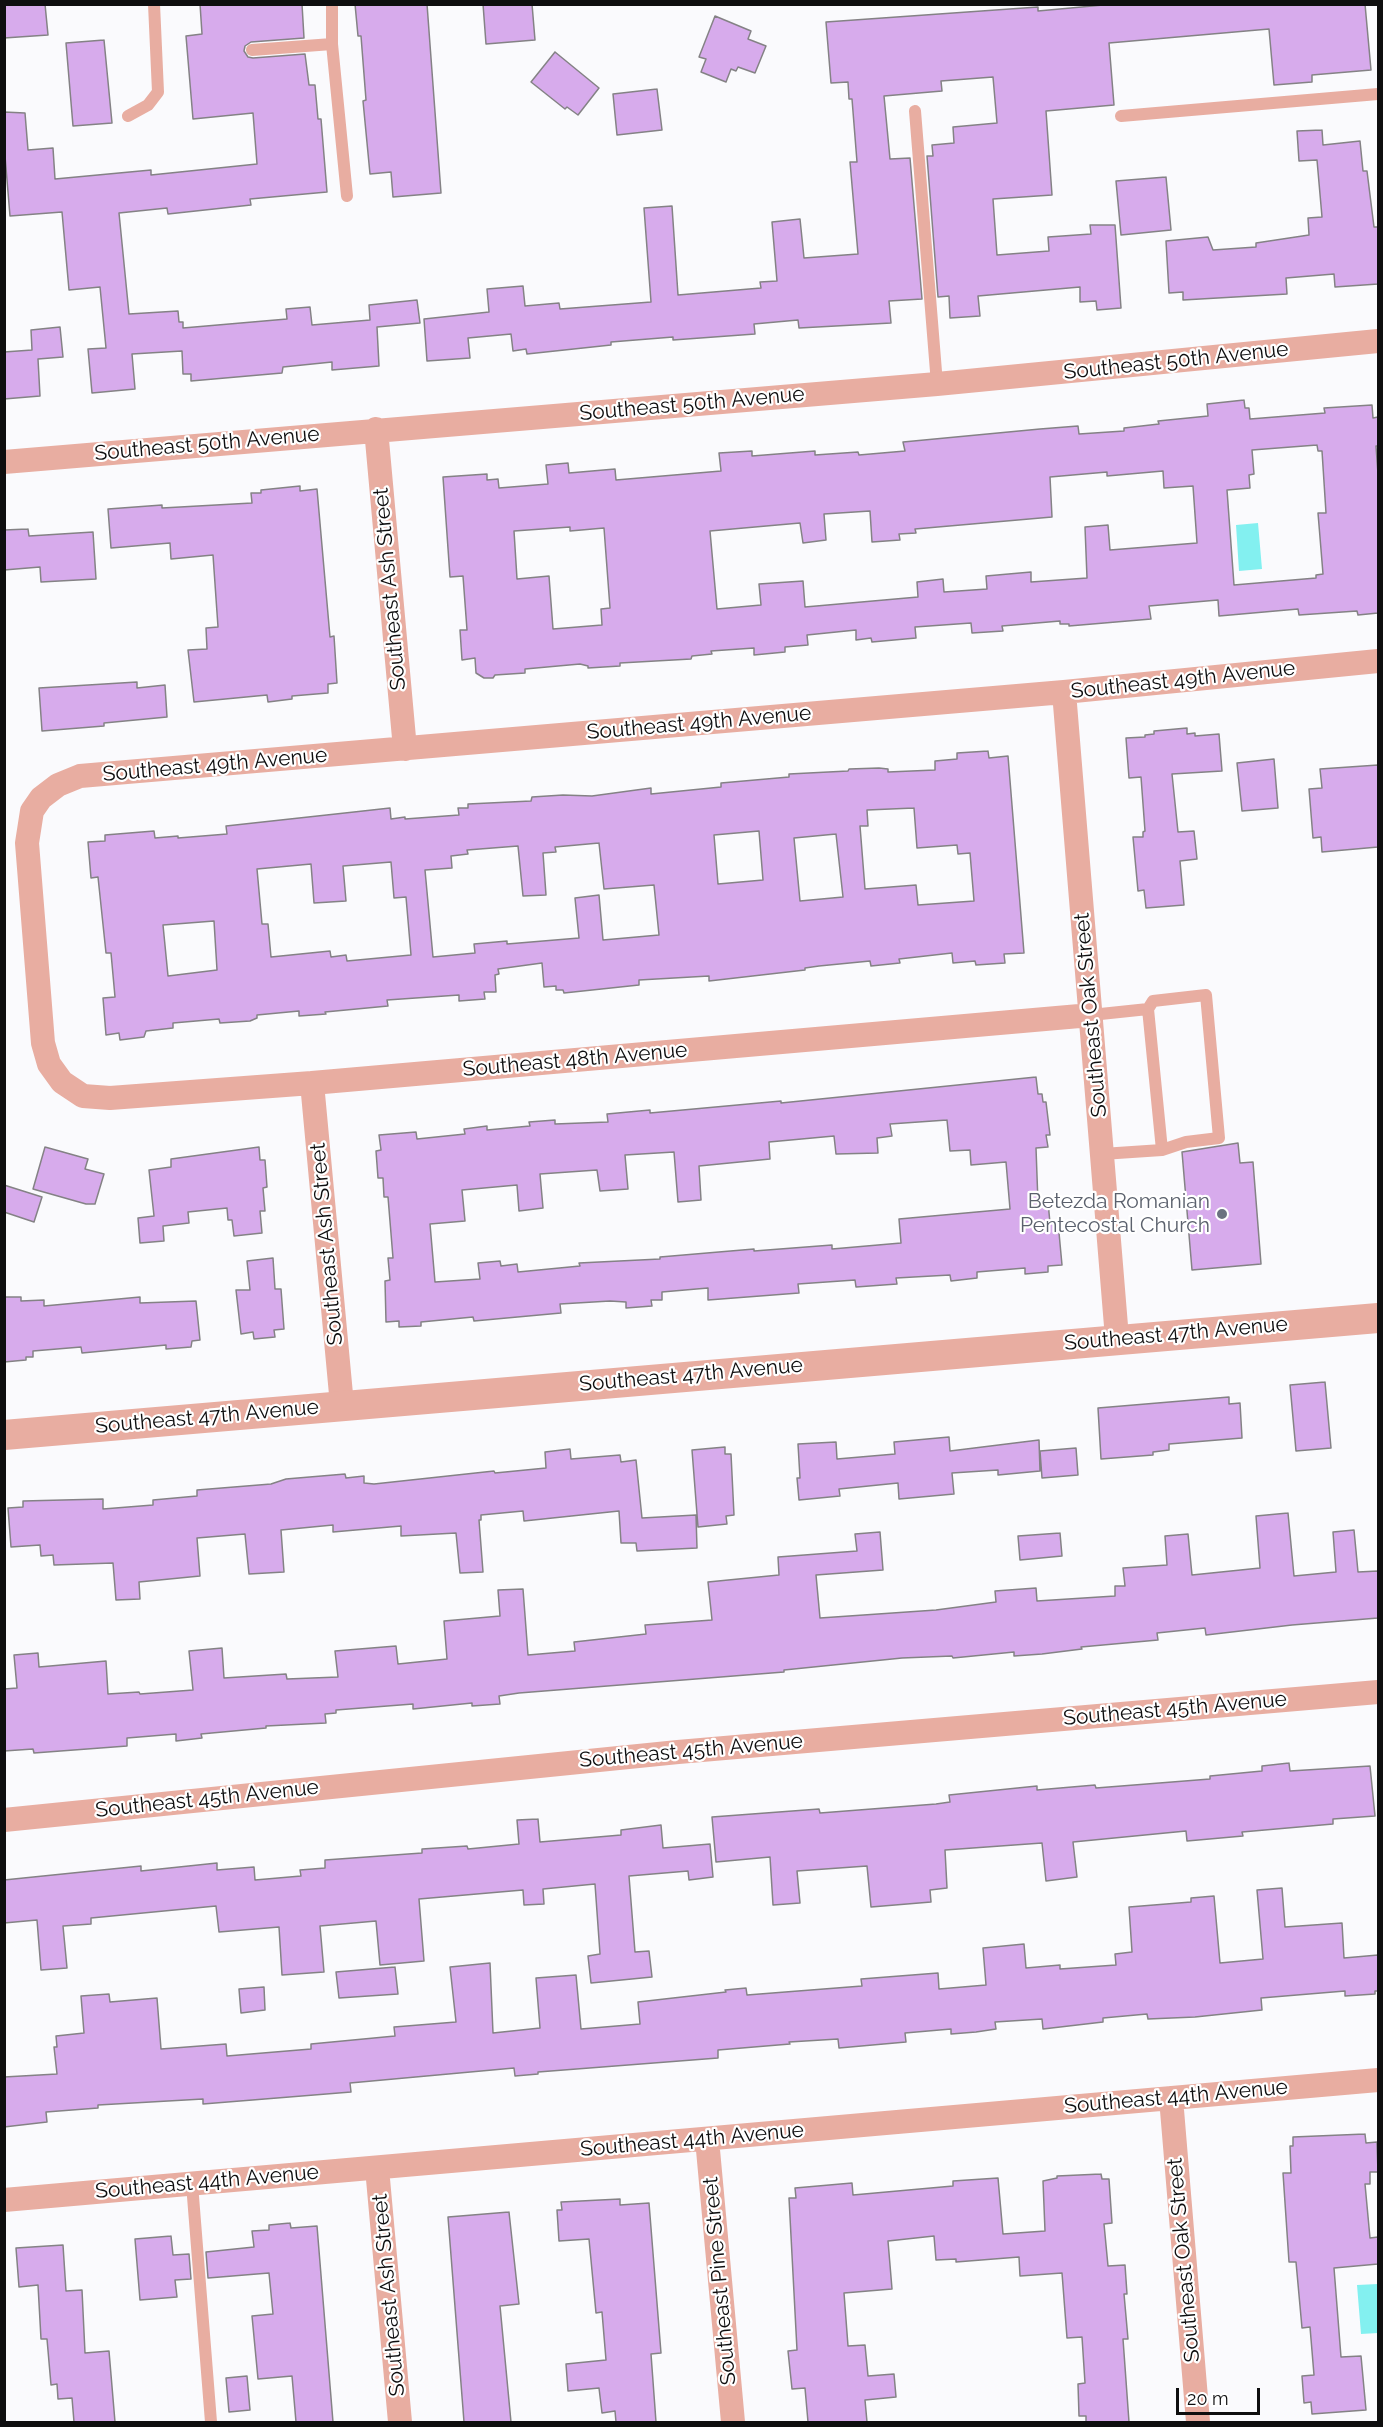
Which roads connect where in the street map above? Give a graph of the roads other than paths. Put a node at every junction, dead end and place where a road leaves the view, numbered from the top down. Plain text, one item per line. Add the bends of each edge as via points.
1 (154, 4) edge
2 (332, 4) edge
3 (332, 44) junction
4 (252, 50) dead end
5 (1378, 94) edge
6 (915, 111) dead end
7 (128, 116) dead end
8 (1121, 116) dead end
9 (347, 196) dead end
10 (1378, 341) edge
11 (937, 384) junction
12 (376, 429) junction
13 (4, 462) edge
14 (1378, 661) edge
15 (1064, 692) junction
16 (405, 749) junction
17 (1148, 1009) junction
18 (1091, 1015) junction
19 (62, 1082) joint
20 (312, 1083) junction
21 (1162, 1150) junction
22 (1102, 1154) junction
23 (1378, 1317) edge
24 (1117, 1338) junction
25 (342, 1405) junction
26 (4, 1435) edge
27 (1378, 1692) edge
28 (4, 1820) edge
29 (1378, 2080) edge
30 (1171, 2098) junction
31 (707, 2139) junction
32 (377, 2168) junction
33 (192, 2184) junction
34 (4, 2200) edge
35 (211, 2422) edge
36 (400, 2422) edge
37 (733, 2422) edge
38 (1198, 2422) edge

1 - 7 lane via 158,92 148,105
2 - 3 lane
3 - 4 lane
3 - 9 lane
5 - 8 lane
6 - 11 lane
10 - 11 street, Southeast 50th Avenue
11 - 12 street, Southeast 50th Avenue
12 - 13 street, Southeast 50th Avenue
12 - 16 street, Southeast Ash Street
14 - 15 street, Southeast 49th Avenue
15 - 16 street, Southeast 49th Avenue
15 - 18 street, Southeast Oak Street
16 - 19 street, Southeast 49th Avenue via 80,776 40,798 32,811 27,843 43,1043 49,1064
17 - 18 lane
17 - 21 lane
17 - 21 lane via 1153,1001 1206,995 1219,1138
18 - 20 street, Southeast 48th Avenue
18 - 22 street, Southeast Oak Street
19 - 20 street, Southeast 48th Avenue via 83,1096 110,1098
20 - 25 street, Southeast Ash Street
21 - 22 lane
22 - 24 street, Southeast Oak Street
23 - 24 street, Southeast 47th Avenue
24 - 25 street, Southeast 47th Avenue
25 - 26 street, Southeast 47th Avenue
27 - 28 street, Southeast 45th Avenue via 678,1752
29 - 30 street, Southeast 44th Avenue
30 - 31 street, Southeast 44th Avenue
30 - 38 street, Southeast Oak Street
31 - 32 street, Southeast 44th Avenue
31 - 37 street, Southeast Pine Street
32 - 33 street, Southeast 44th Avenue
32 - 36 street, Southeast Ash Street
33 - 34 street, Southeast 44th Avenue
33 - 35 lane

